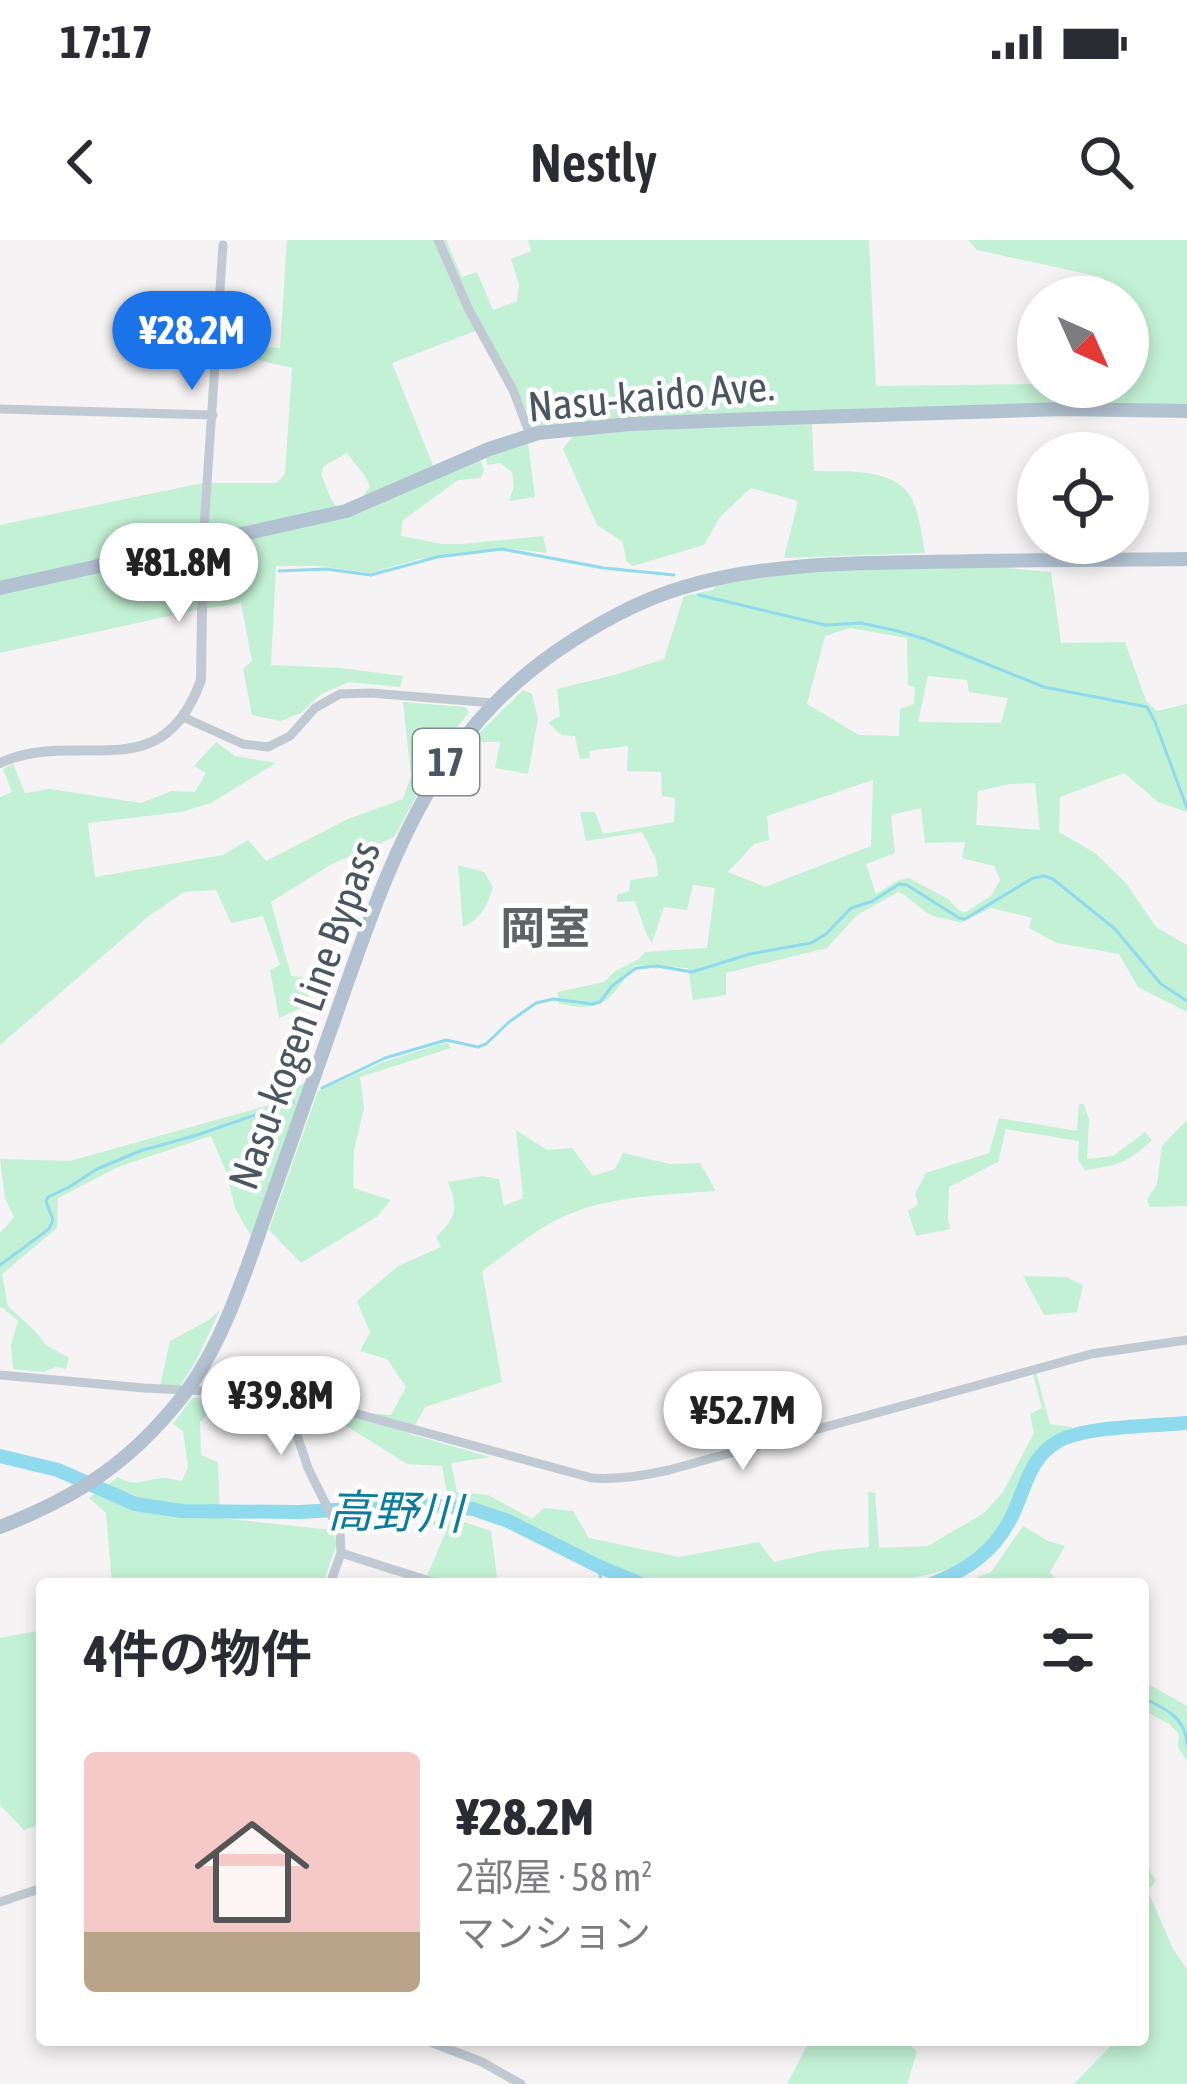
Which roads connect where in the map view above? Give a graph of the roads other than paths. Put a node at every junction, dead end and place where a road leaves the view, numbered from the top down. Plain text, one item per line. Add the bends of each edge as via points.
1 (438, 240) edge
2 (223, 245) dead end
3 (0, 410) edge
4 (1187, 412) edge
5 (213, 415) junction
6 (530, 434) junction
7 (203, 543) junction
8 (1187, 559) edge
9 (0, 589) edge
10 (493, 703) junction
11 (183, 717) junction
12 (0, 763) edge
13 (1187, 1340) edge
14 (0, 1375) edge
15 (187, 1390) junction
16 (278, 1394) junction
17 (0, 1527) edge
18 (341, 1552) junction
19 (331, 1578) edge
20 (421, 1578) edge
21 (36, 1890) edge
22 (0, 1901) edge
23 (441, 2046) edge
24 (520, 2084) edge

1 - 6 street
2 - 5 street
3 - 5 street
4 - 6 main road, Nasu-kaido Ave. via 755,418
5 - 7 street
6 - 7 main road, Nasu-kaido Ave. via 346,511
7 - 9 main road, Nasu-kaido Ave.
7 - 11 street via 201,680
8 - 10 main road, Nasu-kogen Line Bypass / 17 via 880,562 743,573 614,616 534,666
10 - 11 street via 340,694 268,747
10 - 15 main road, Nasu-kogen Line Bypass / 17 via 441,769 386,876 239,1287
11 - 12 street via 133,749 34,752
13 - 16 street via 1091,1354 634,1478 592,1478
14 - 15 street
15 - 16 street
15 - 17 main road, Nasu-kogen Line Bypass / 17 via 100,1478
16 - 18 street via 340,1533
18 - 19 street
18 - 20 street
21 - 22 street
23 - 24 street

